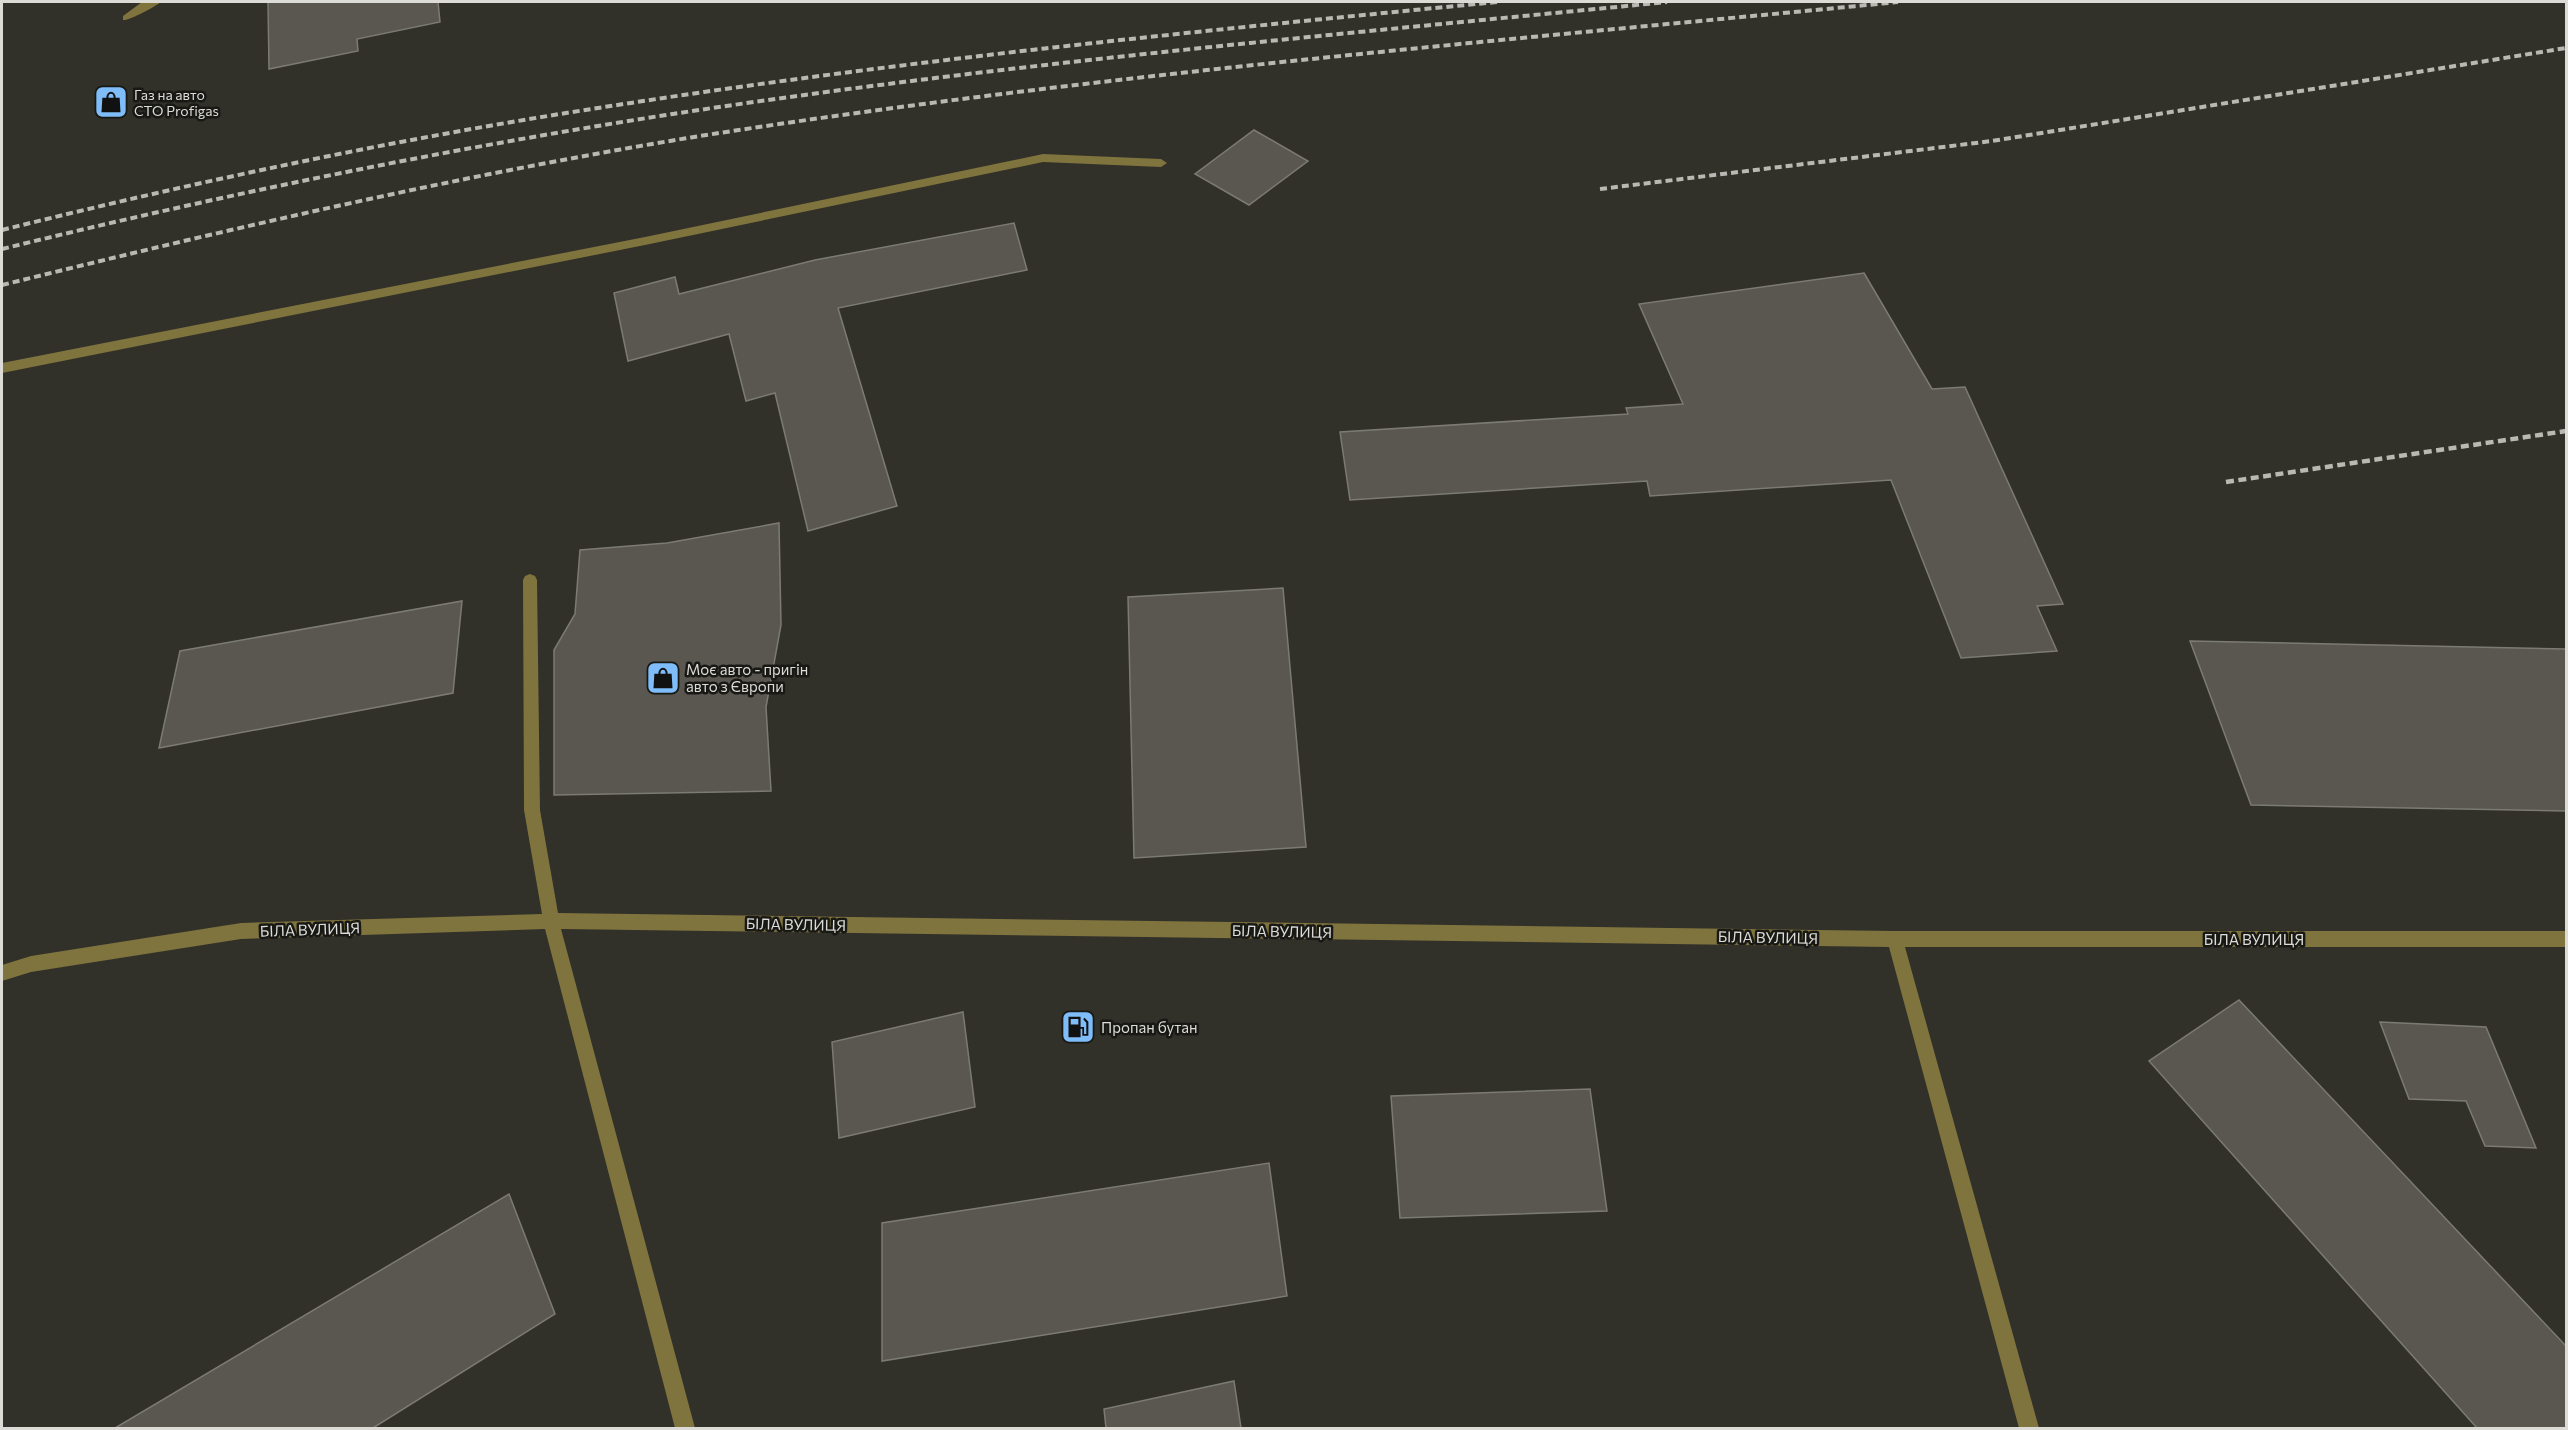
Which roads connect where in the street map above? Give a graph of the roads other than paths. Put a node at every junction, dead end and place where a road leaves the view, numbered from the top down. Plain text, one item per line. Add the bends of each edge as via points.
1 (148, 2) edge
2 (127, 18) dead end
3 (1161, 163) dead end
4 (2, 368) edge
5 (530, 580) dead end
6 (551, 921) junction
7 (1895, 939) junction
8 (2566, 939) edge
9 (2, 973) edge
10 (685, 1428) edge
11 (2030, 1428) edge

1 - 2 street
3 - 4 street via 1043,158
5 - 6 street via 532,810
6 - 7 street, БІЛА ВУЛИЦЯ
6 - 9 street, БІЛА ВУЛИЦЯ via 241,931 31,964
6 - 10 street
7 - 8 street, БІЛА ВУЛИЦЯ
7 - 11 street

